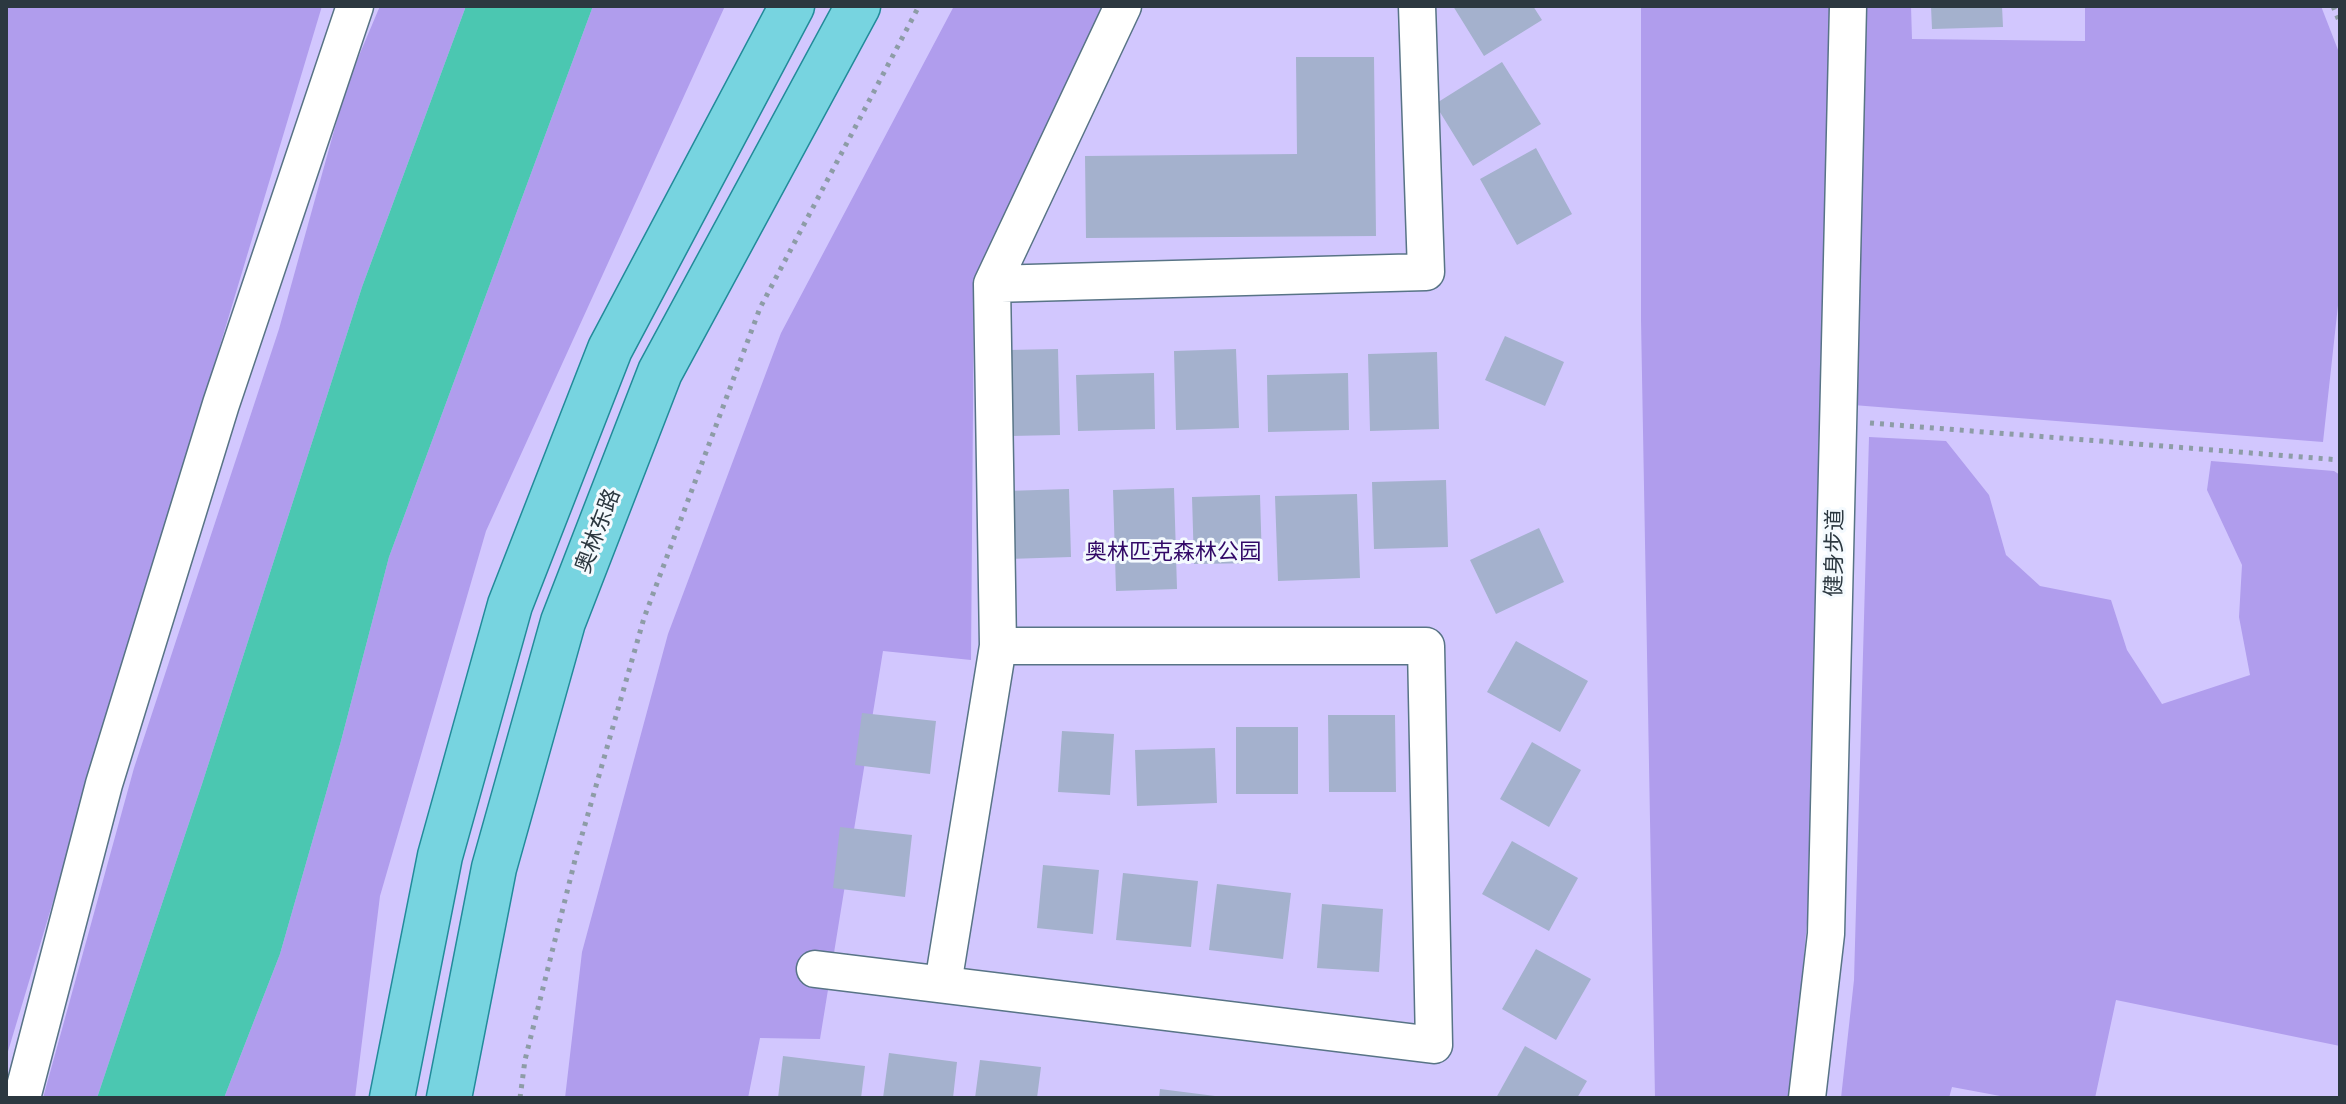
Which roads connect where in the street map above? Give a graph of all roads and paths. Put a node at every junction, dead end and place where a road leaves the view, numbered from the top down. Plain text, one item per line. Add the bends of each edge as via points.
1 (355, 6) edge
2 (792, 6) edge
3 (858, 6) edge
4 (919, 6) edge
5 (1123, 6) edge
6 (1417, 6) edge
7 (1848, 6) edge
8 (2333, 6) edge
9 (2340, 23) edge
10 (992, 284) junction
11 (1838, 421) junction
12 (2340, 460) edge
13 (998, 646) junction
14 (815, 969) dead end
15 (943, 984) junction
16 (22, 1098) edge
17 (392, 1098) edge
18 (449, 1098) edge
19 (520, 1098) edge
20 (1807, 1098) edge

1 - 16 street via 221,404 109,769
2 - 17 main road via 610,349 510,605 440,856
3 - 18 main road, 奥林东路 via 660,372 563,622 494,868
4 - 19 path via 760,308 644,618 576,856
5 - 10 street
6 - 10 street via 1426,272
7 - 11 street, 健身步道
8 - 9 path
10 - 13 street
11 - 12 path
11 - 20 street, 健身步道 via 1826,934
13 - 15 street
13 - 15 street via 1426,646 1434,1045
14 - 15 street

